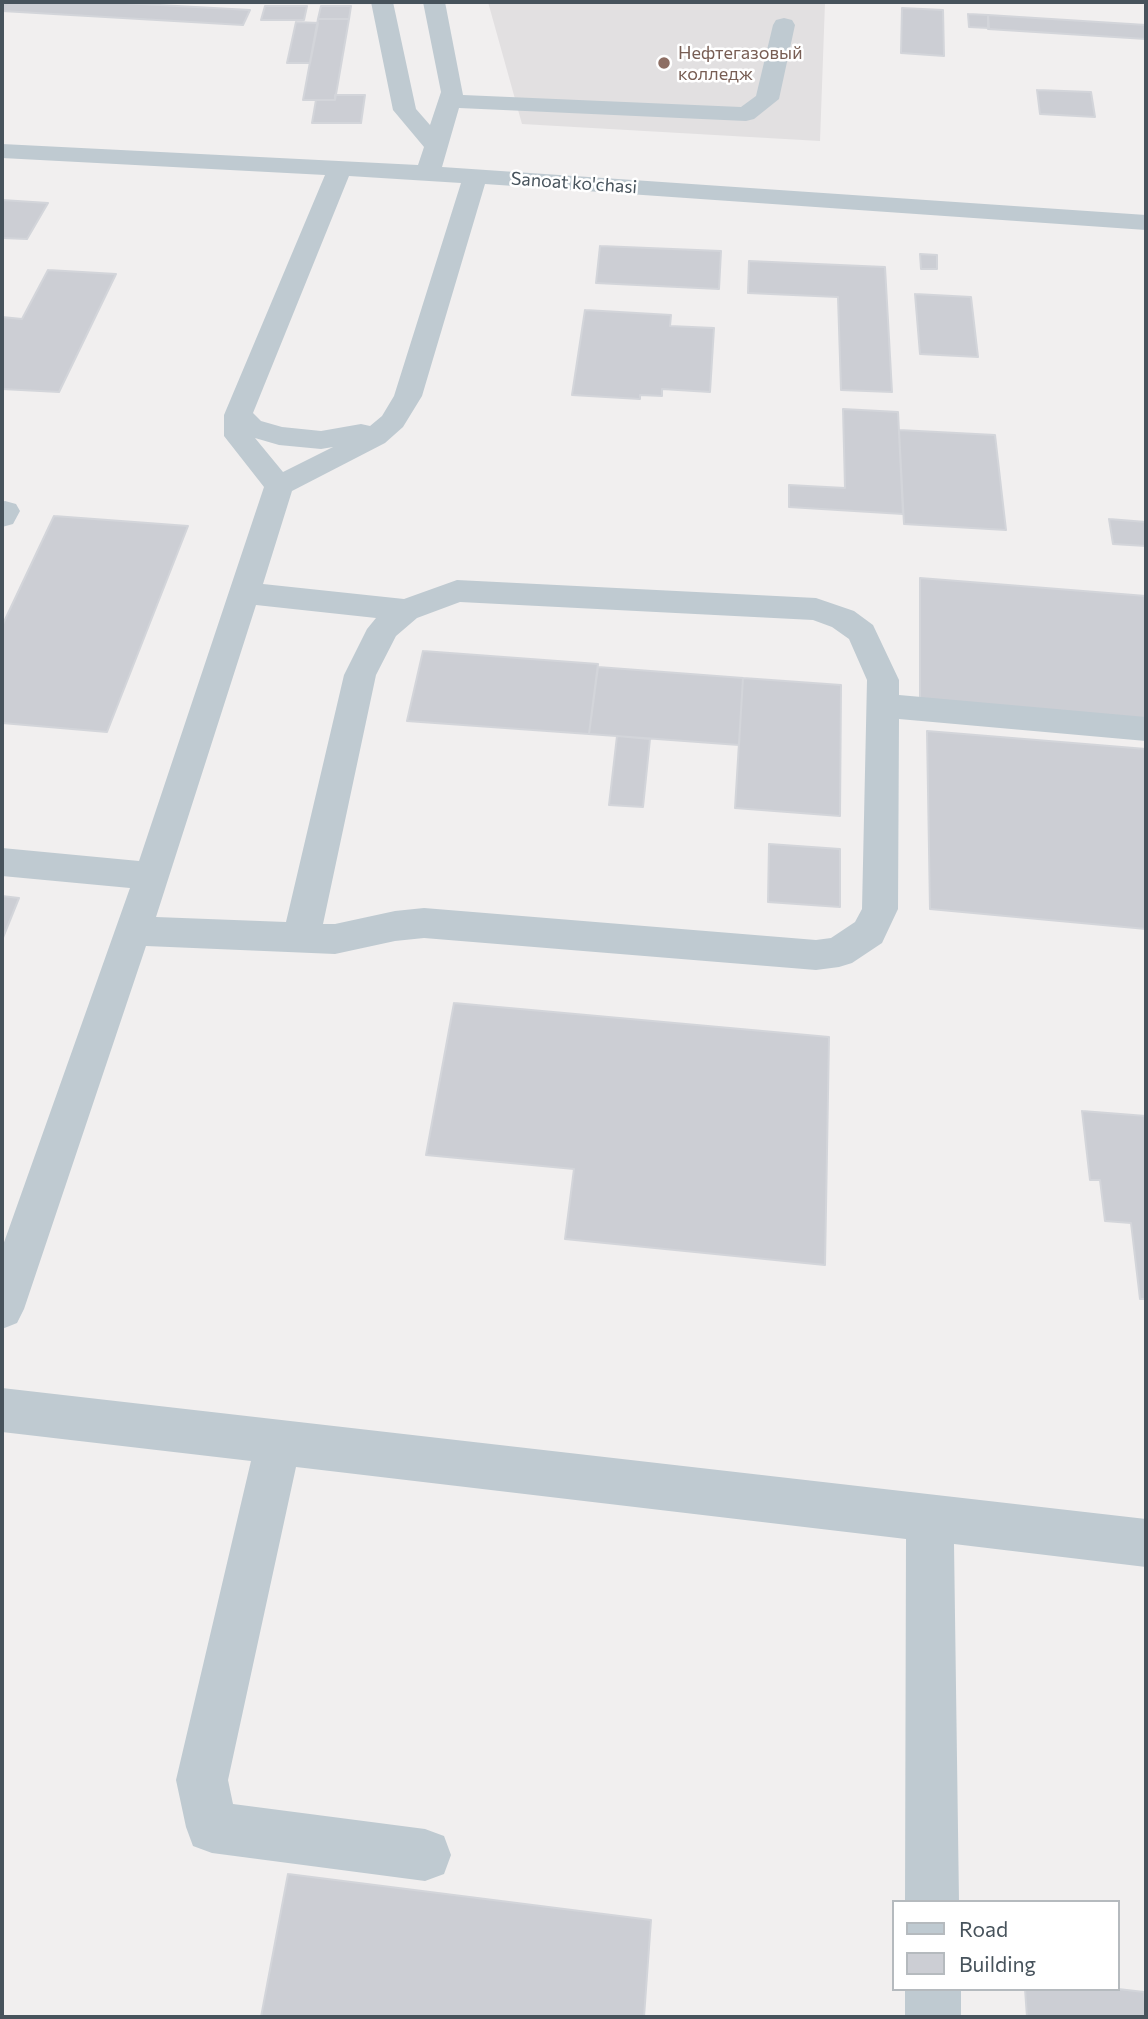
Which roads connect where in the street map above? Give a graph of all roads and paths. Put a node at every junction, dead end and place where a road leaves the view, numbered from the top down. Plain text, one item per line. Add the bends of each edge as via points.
1 (382, 2) edge
2 (434, 2) edge
3 (784, 25) dead end
4 (449, 101) junction
5 (436, 146) junction
6 (2, 150) edge
7 (340, 168) junction
8 (428, 173) junction
9 (475, 176) junction
10 (1146, 223) edge
11 (237, 415) junction
12 (393, 421) junction
13 (279, 486) junction
14 (244, 593) junction
15 (406, 610) junction
16 (882, 705) junction
17 (1146, 729) edge
18 (2, 862) edge
19 (152, 876) junction
20 (133, 931) junction
21 (301, 937) junction
22 (2, 1309) edge
23 (2, 1410) edge
24 (278, 1442) junction
25 (930, 1518) junction
26 (1146, 1543) edge
27 (425, 1855) dead end
28 (932, 1900) edge
29 (933, 1991) edge
30 (933, 2017) edge

1 - 5 street via 405,110
2 - 4 street via 452,92
3 - 4 street via 767,99 746,114
4 - 5 street
5 - 8 street
6 - 7 street, Sanoat ko'chasi
7 - 8 street, Sanoat ko'chasi
7 - 11 street
8 - 9 street, Sanoat ko'chasi
9 - 10 street, Sanoat ko'chasi
9 - 12 street via 408,397
11 - 12 street via 251,427 279,436 321,440
11 - 13 street via 238,436
12 - 13 street via 375,437
13 - 14 street
14 - 15 street
14 - 19 street
15 - 16 street via 457,592 816,609 843,618 862,634 883,680
15 - 21 street via 383,629 360,675
16 - 17 street
16 - 21 street via 880,909 869,932 839,951 816,955 424,923 335,939
18 - 19 street
19 - 20 street
20 - 21 street
20 - 22 street
23 - 24 street
24 - 25 street
24 - 27 street via 202,1780 212,1827
25 - 26 street
25 - 28 street
29 - 30 street

